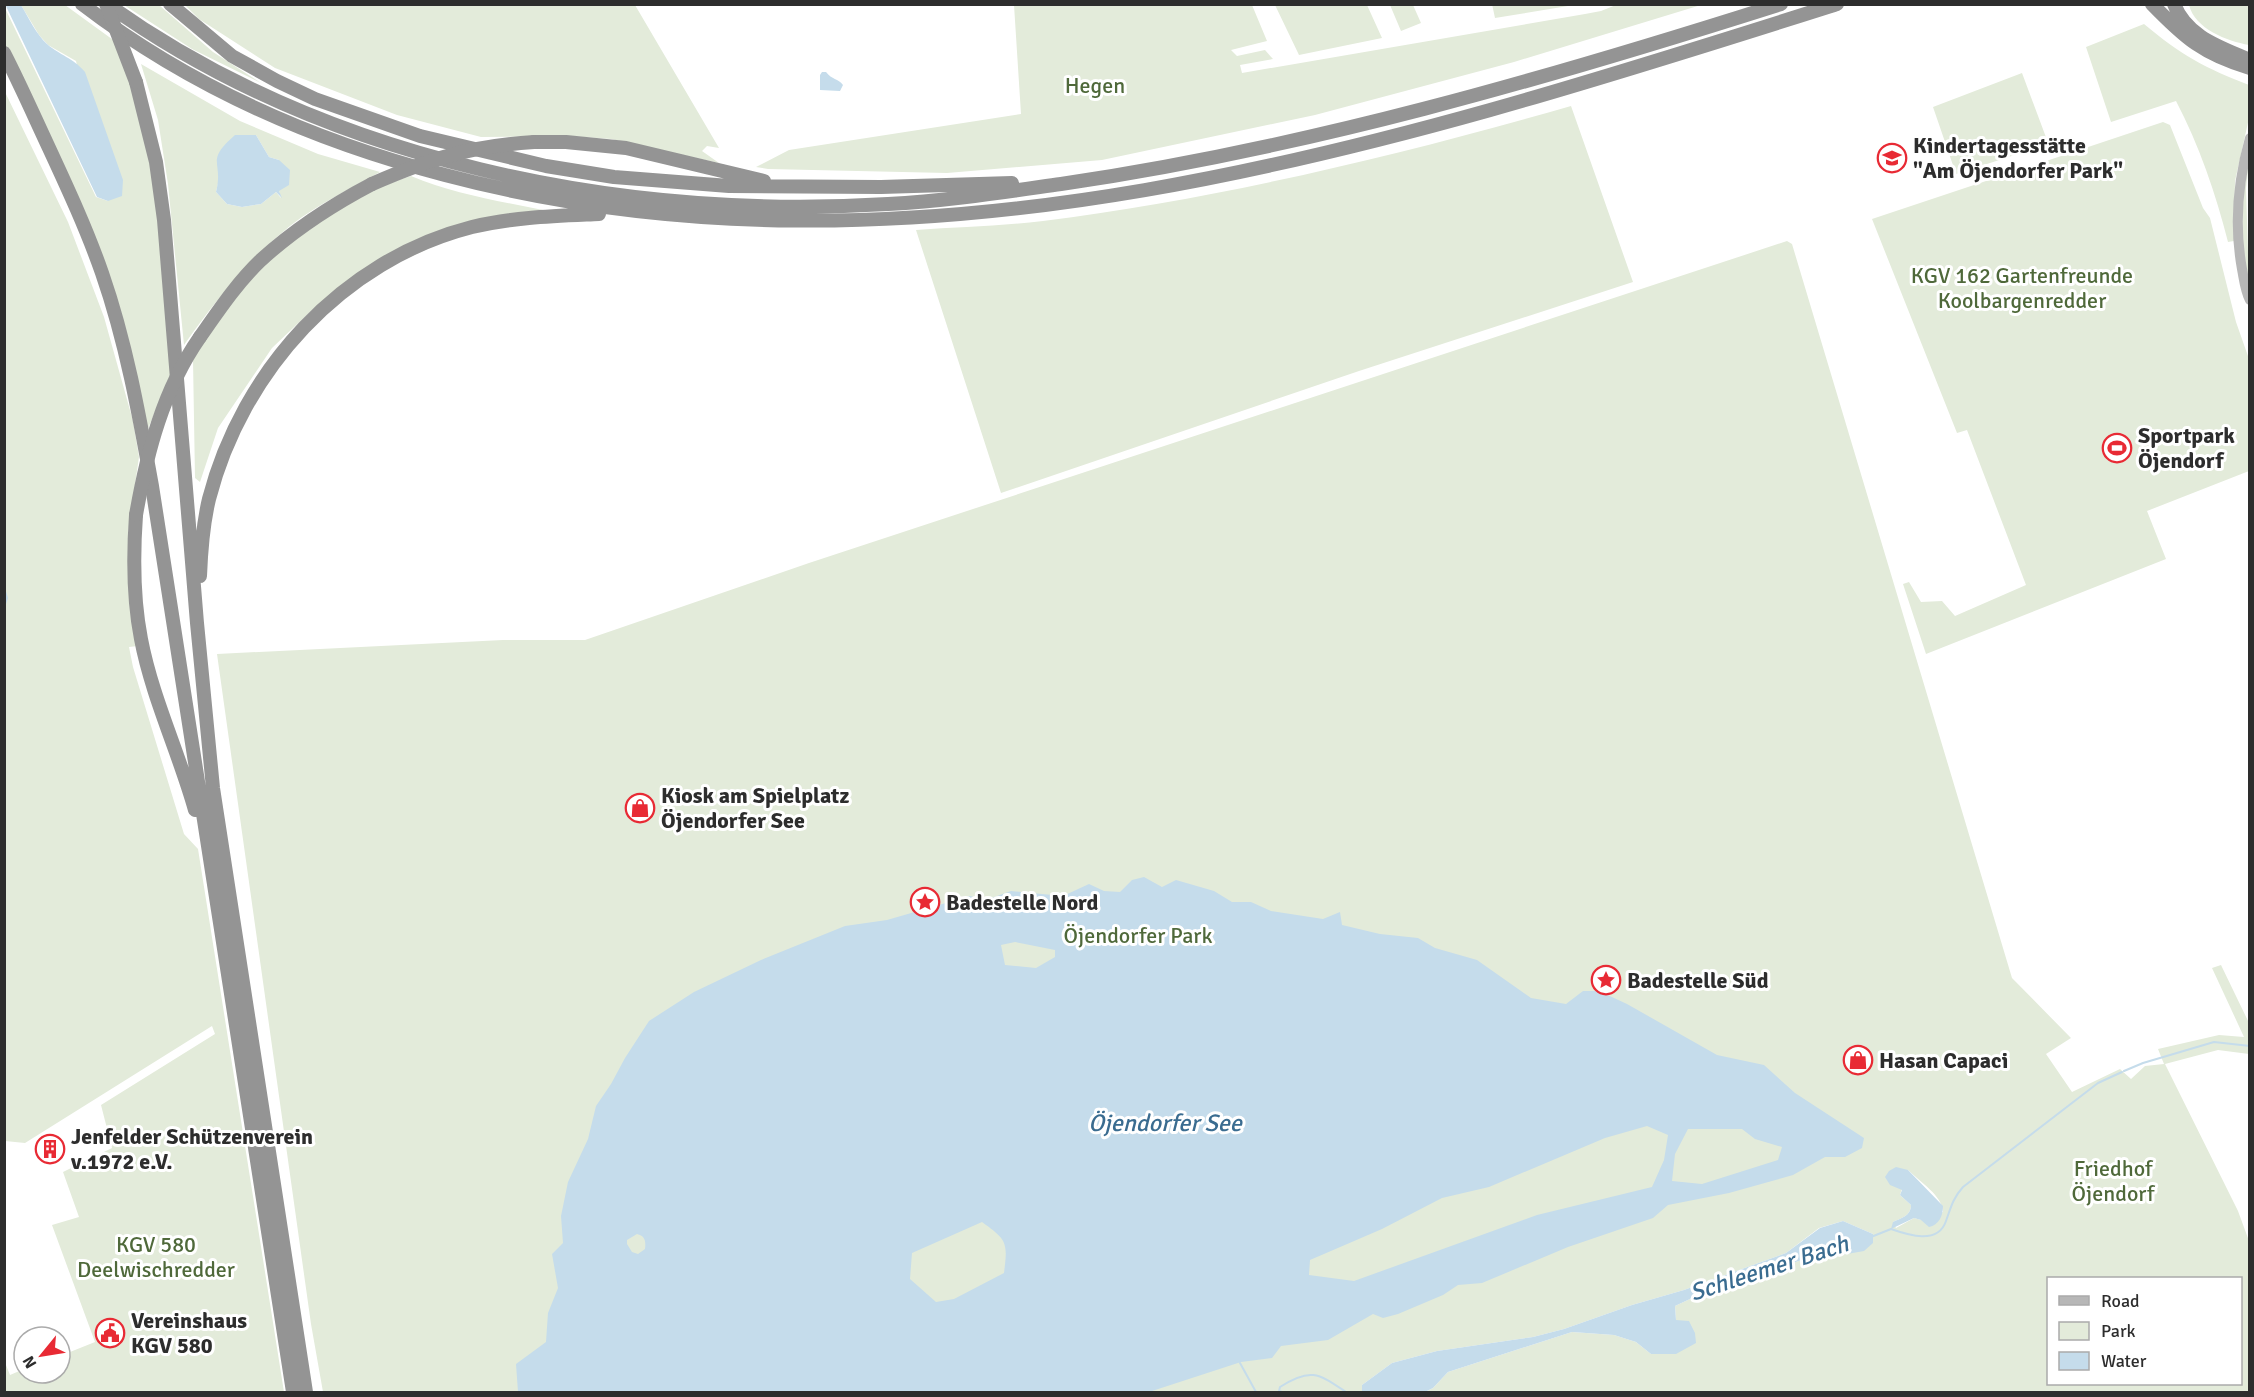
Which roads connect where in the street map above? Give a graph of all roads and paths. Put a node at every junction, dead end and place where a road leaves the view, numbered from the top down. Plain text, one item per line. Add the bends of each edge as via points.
1 (82, 4) edge
2 (106, 4) edge
3 (170, 4) edge
4 (1781, 4) edge
5 (1837, 4) edge
6 (2152, 4) edge
7 (2174, 4) edge
8 (4, 53) edge
9 (2250, 60) edge
10 (2232, 63) junction
11 (2250, 68) edge
12 (4, 70) edge
13 (2250, 76) edge
14 (2250, 138) edge
15 (48, 146) junction
16 (1088, 180) junction
17 (787, 186) junction
18 (632, 212) junction
19 (2250, 300) edge
20 (197, 623) junction
21 (214, 882) junction
22 (293, 1392) edge
23 (306, 1392) edge

1 - 18 highway via 120,33 200,80 263,113 302,128 408,166 502,190
2 - 16 highway via 208,67 313,116 414,152 545,182 679,201 831,206 957,199
2 - 20 highway, bridge via 136,82 156,162
3 - 17 highway via 232,56 277,81 315,99 420,136 536,164 614,177 718,186
4 - 16 highway via 1493,91 1348,128 1240,153
5 - 18 highway via 1446,122 1245,172 1158,189 1023,208 886,219 756,221
6 - 10 highway via 2189,40
7 - 9 highway via 2194,32
8 - 15 highway
10 - 11 highway
10 - 13 highway
12 - 15 highway
14 - 19 main road via 2240,182 2238,218 2240,260
15 - 21 highway via 102,273 139,412
16 - 17 highway via 955,186
17 - 21 highway, bridge via 626,148 566,142 478,148 446,155 372,184 330,207 260,261 230,295 184,360 158,418 136,515 135,600 141,640
18 - 20 highway via 512,219 455,232 376,269 318,313 262,378 225,450 203,530
20 - 23 highway via 219,835
21 - 22 highway

